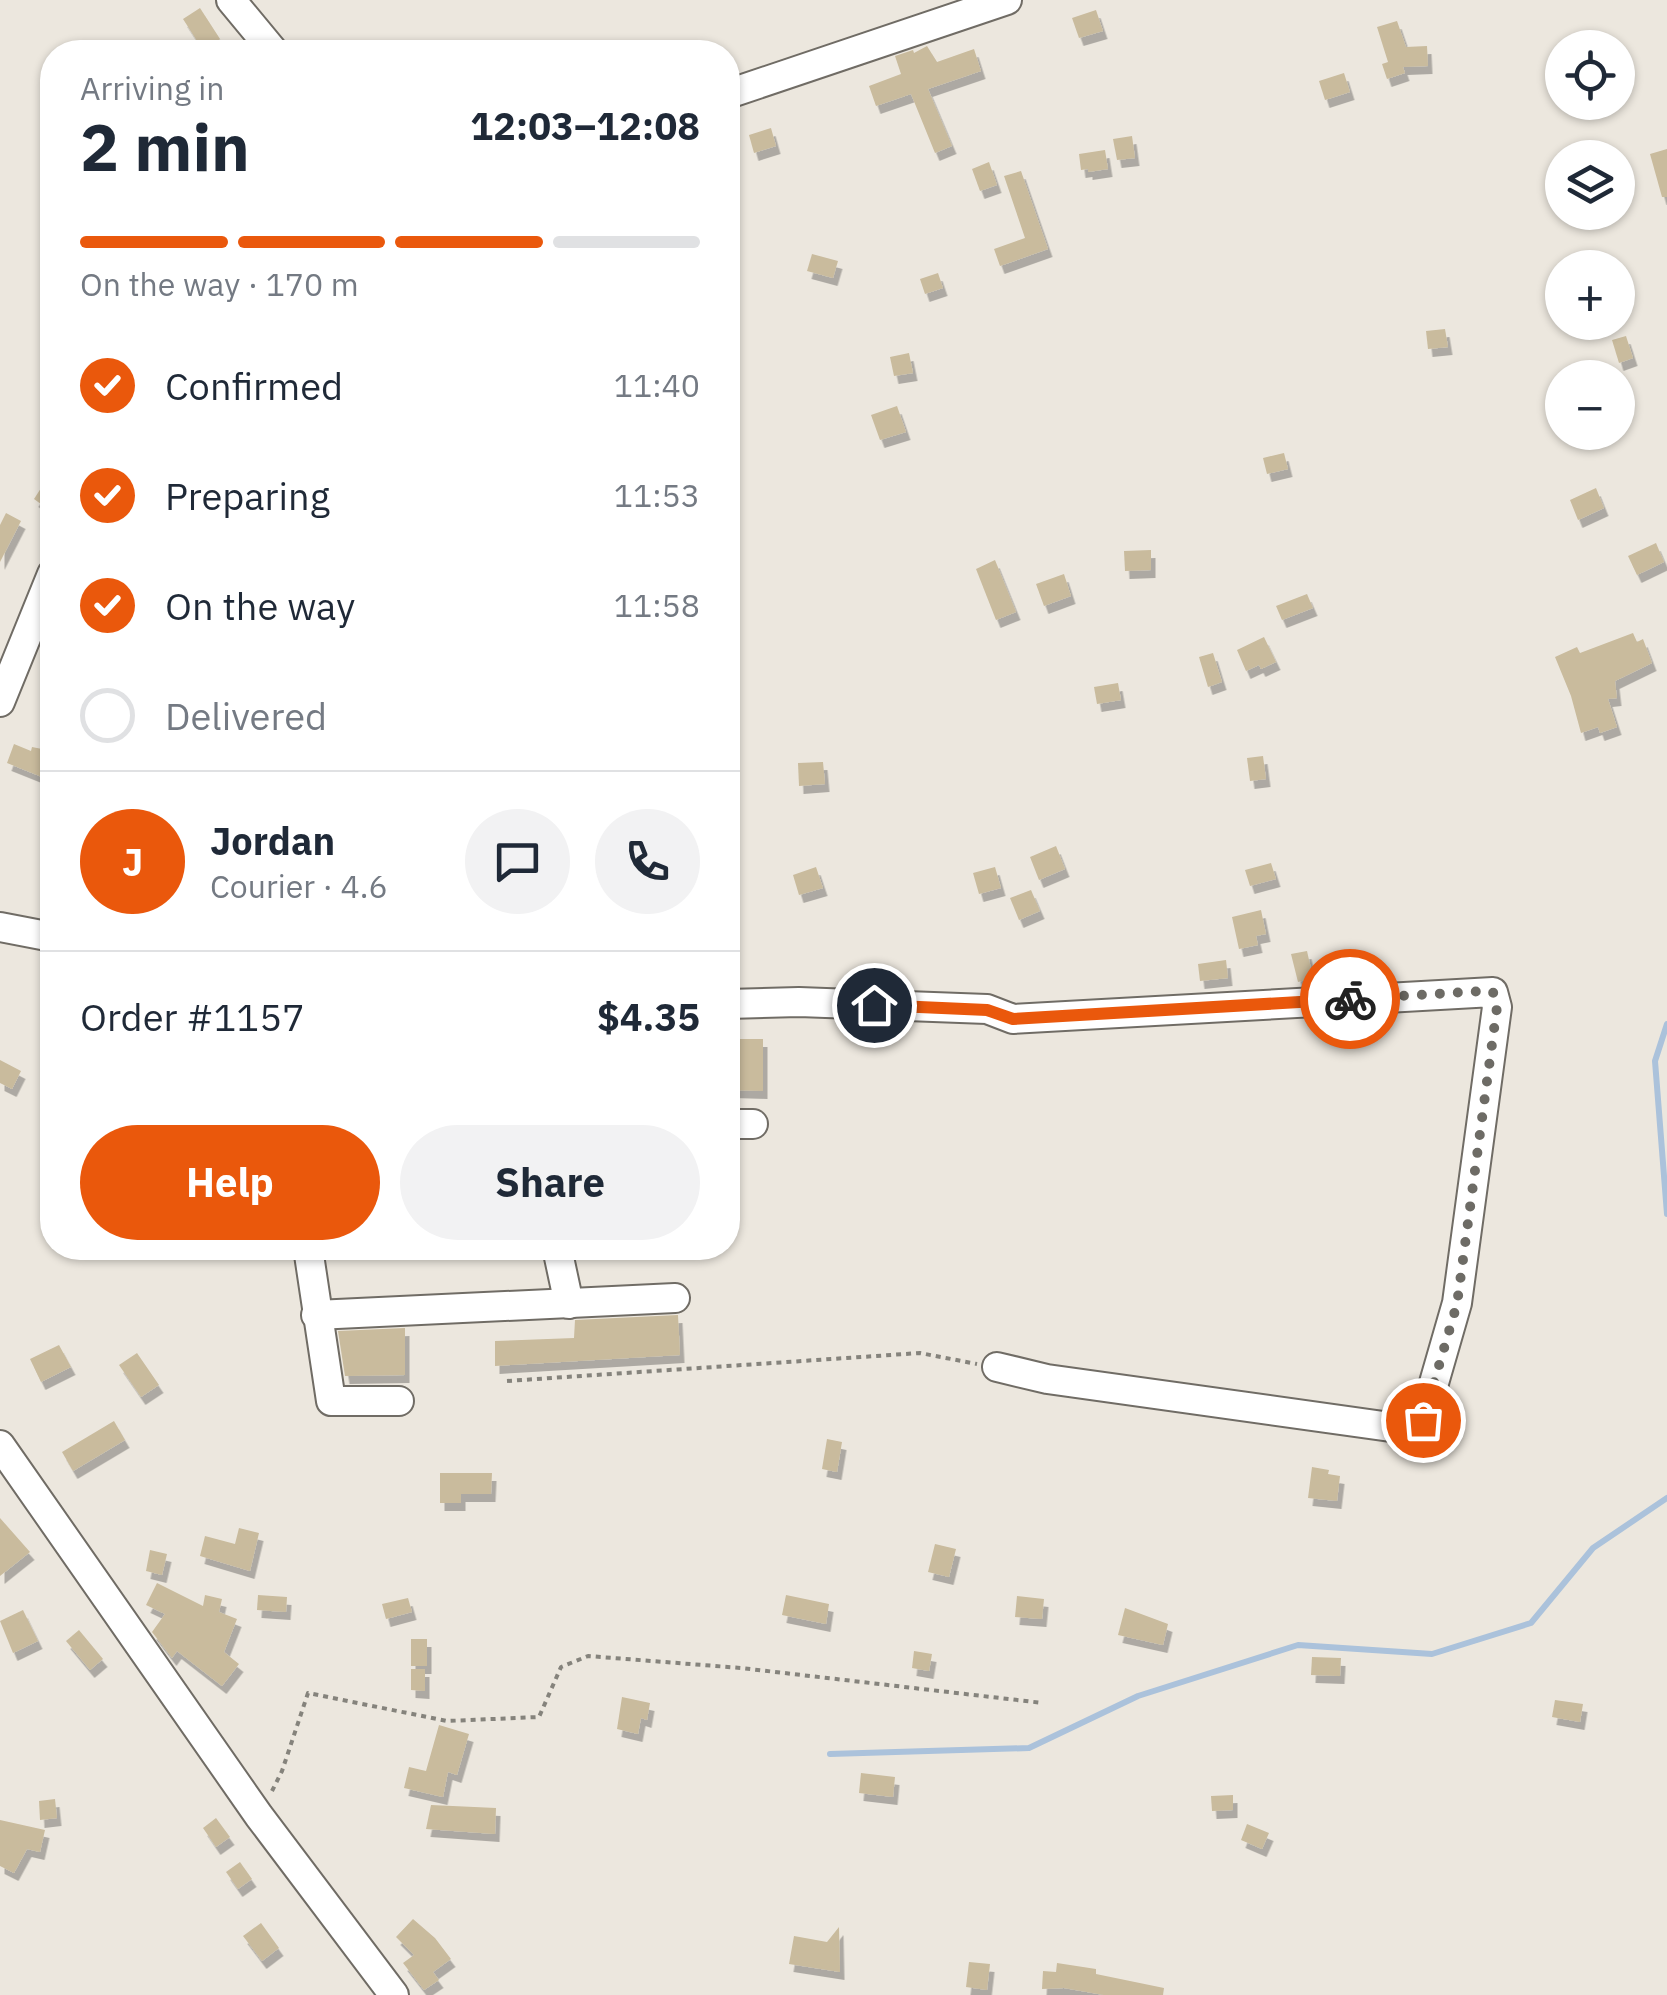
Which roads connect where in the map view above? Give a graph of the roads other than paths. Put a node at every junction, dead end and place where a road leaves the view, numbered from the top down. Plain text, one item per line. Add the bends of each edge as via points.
1 (231, 0) edge
2 (1006, 0) edge
3 (264, 40) edge
4 (740, 90) edge
5 (40, 604) edge
6 (0, 702) edge
7 (0, 927) edge
8 (40, 935) edge
9 (740, 1004) edge
10 (309, 1260) edge
11 (560, 1260) edge
12 (675, 1298) dead end
13 (570, 1304) junction
14 (316, 1316) junction
15 (997, 1367) road end
16 (399, 1400) dead end
17 (0, 1445) edge
18 (394, 1995) edge

1 - 3 street
2 - 4 street
5 - 6 street
7 - 8 street
9 - 15 street via 987,1010 1013,1019 1493,992 1497,1007 1457,1304 1423,1420 1412,1430
10 - 14 street
11 - 13 street
12 - 13 street
13 - 14 street
14 - 16 street via 330,1401
17 - 18 street via 259,1816

